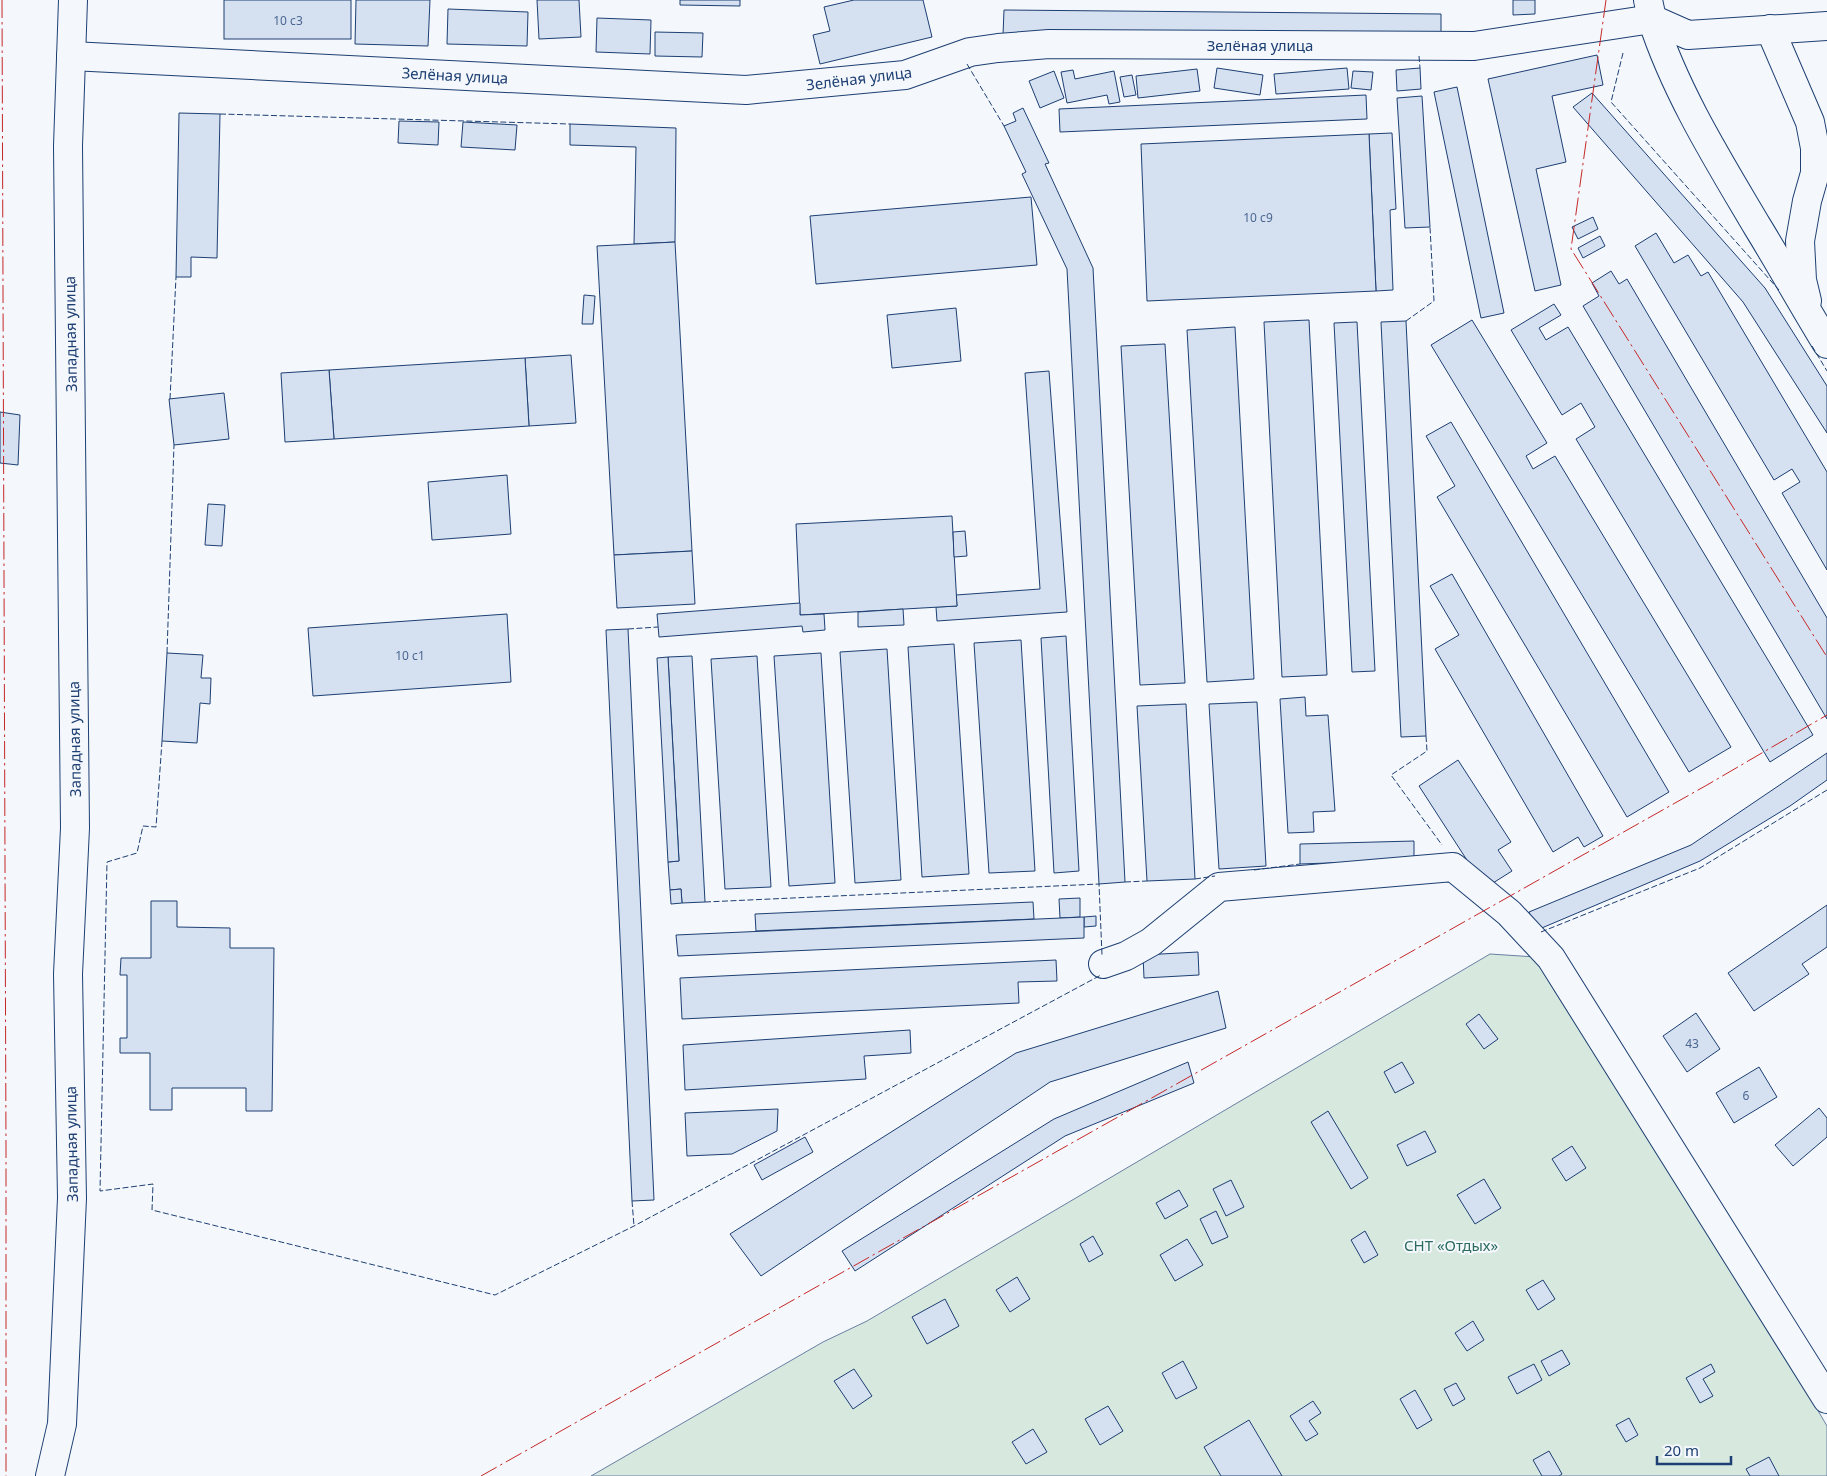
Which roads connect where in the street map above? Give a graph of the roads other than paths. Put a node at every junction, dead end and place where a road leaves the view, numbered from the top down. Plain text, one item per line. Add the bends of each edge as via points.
1 (73, 0) edge
2 (1650, 10) edge
3 (1827, 26) edge
4 (1770, 29) junction
5 (71, 56) junction
6 (1811, 318) junction
7 (1827, 344) edge
8 (1103, 964) dead end
9 (1827, 1399) edge
10 (50, 1476) edge

1 - 5 street, Западная улица
2 - 4 street via 1688,35
2 - 5 street, Зелёная улица via 1474,46 1095,44 998,48 970,52 905,75 746,90
2 - 6 street via 1662,49 1702,130
3 - 4 street
4 - 6 street via 1808,117 1815,148 1815,173 1800,241 1802,280
5 - 10 street, Западная улица via 68,146 75,828 68,974 72,1198 62,1424
6 - 7 street
8 - 9 street via 1151,942 1220,887 1446,861 1509,913 1551,958

